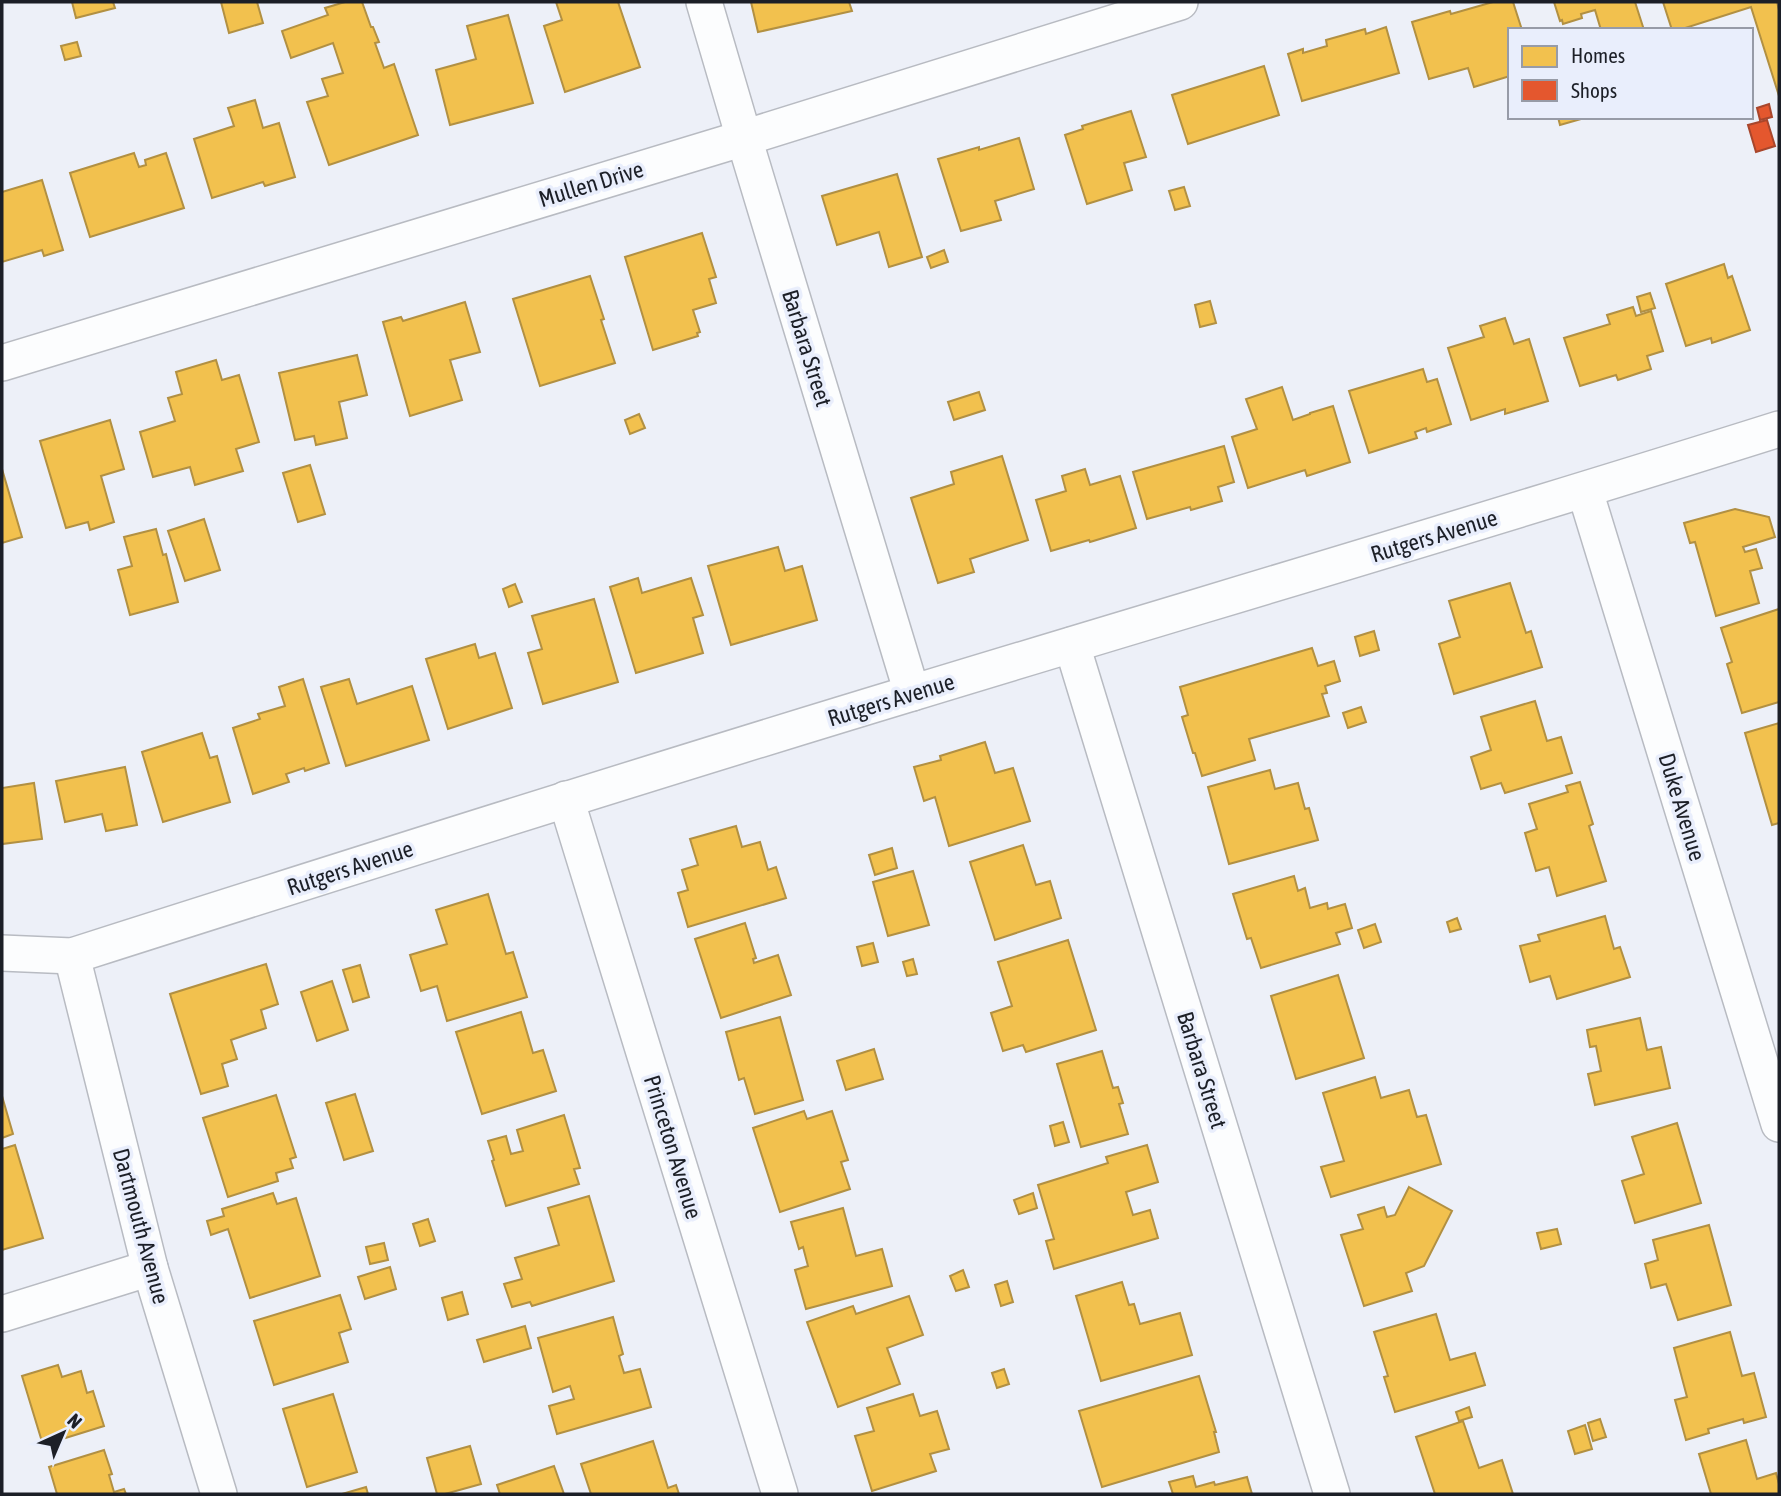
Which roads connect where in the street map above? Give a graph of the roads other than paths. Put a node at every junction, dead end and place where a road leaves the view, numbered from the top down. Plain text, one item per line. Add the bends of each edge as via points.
1 (704, 2) edge
2 (1180, 2) edge
3 (744, 138) junction
4 (2, 363) edge
5 (1779, 429) edge
6 (1585, 491) junction
7 (1072, 645) junction
8 (912, 693) junction
9 (566, 799) junction
10 (2, 953) edge
11 (72, 956) junction
12 (1779, 1124) edge
13 (150, 1268) junction
14 (2, 1314) edge
15 (219, 1494) edge
16 (780, 1494) edge
17 (1332, 1494) edge

1 - 3 street, Barbara Street
2 - 3 street, Mullen Drive
3 - 4 street, Mullen Drive
3 - 8 street, Barbara Street
5 - 6 street, Rutgers Avenue
6 - 7 street, Rutgers Avenue
6 - 12 street, Duke Avenue
7 - 8 street, Rutgers Avenue
7 - 17 street, Barbara Street
8 - 9 street, Rutgers Avenue
9 - 11 street, Rutgers Avenue
9 - 16 street, Princeton Avenue
10 - 11 street, Rutgers Avenue
11 - 13 street, Dartmouth Avenue
13 - 14 street
13 - 15 street, Dartmouth Avenue

